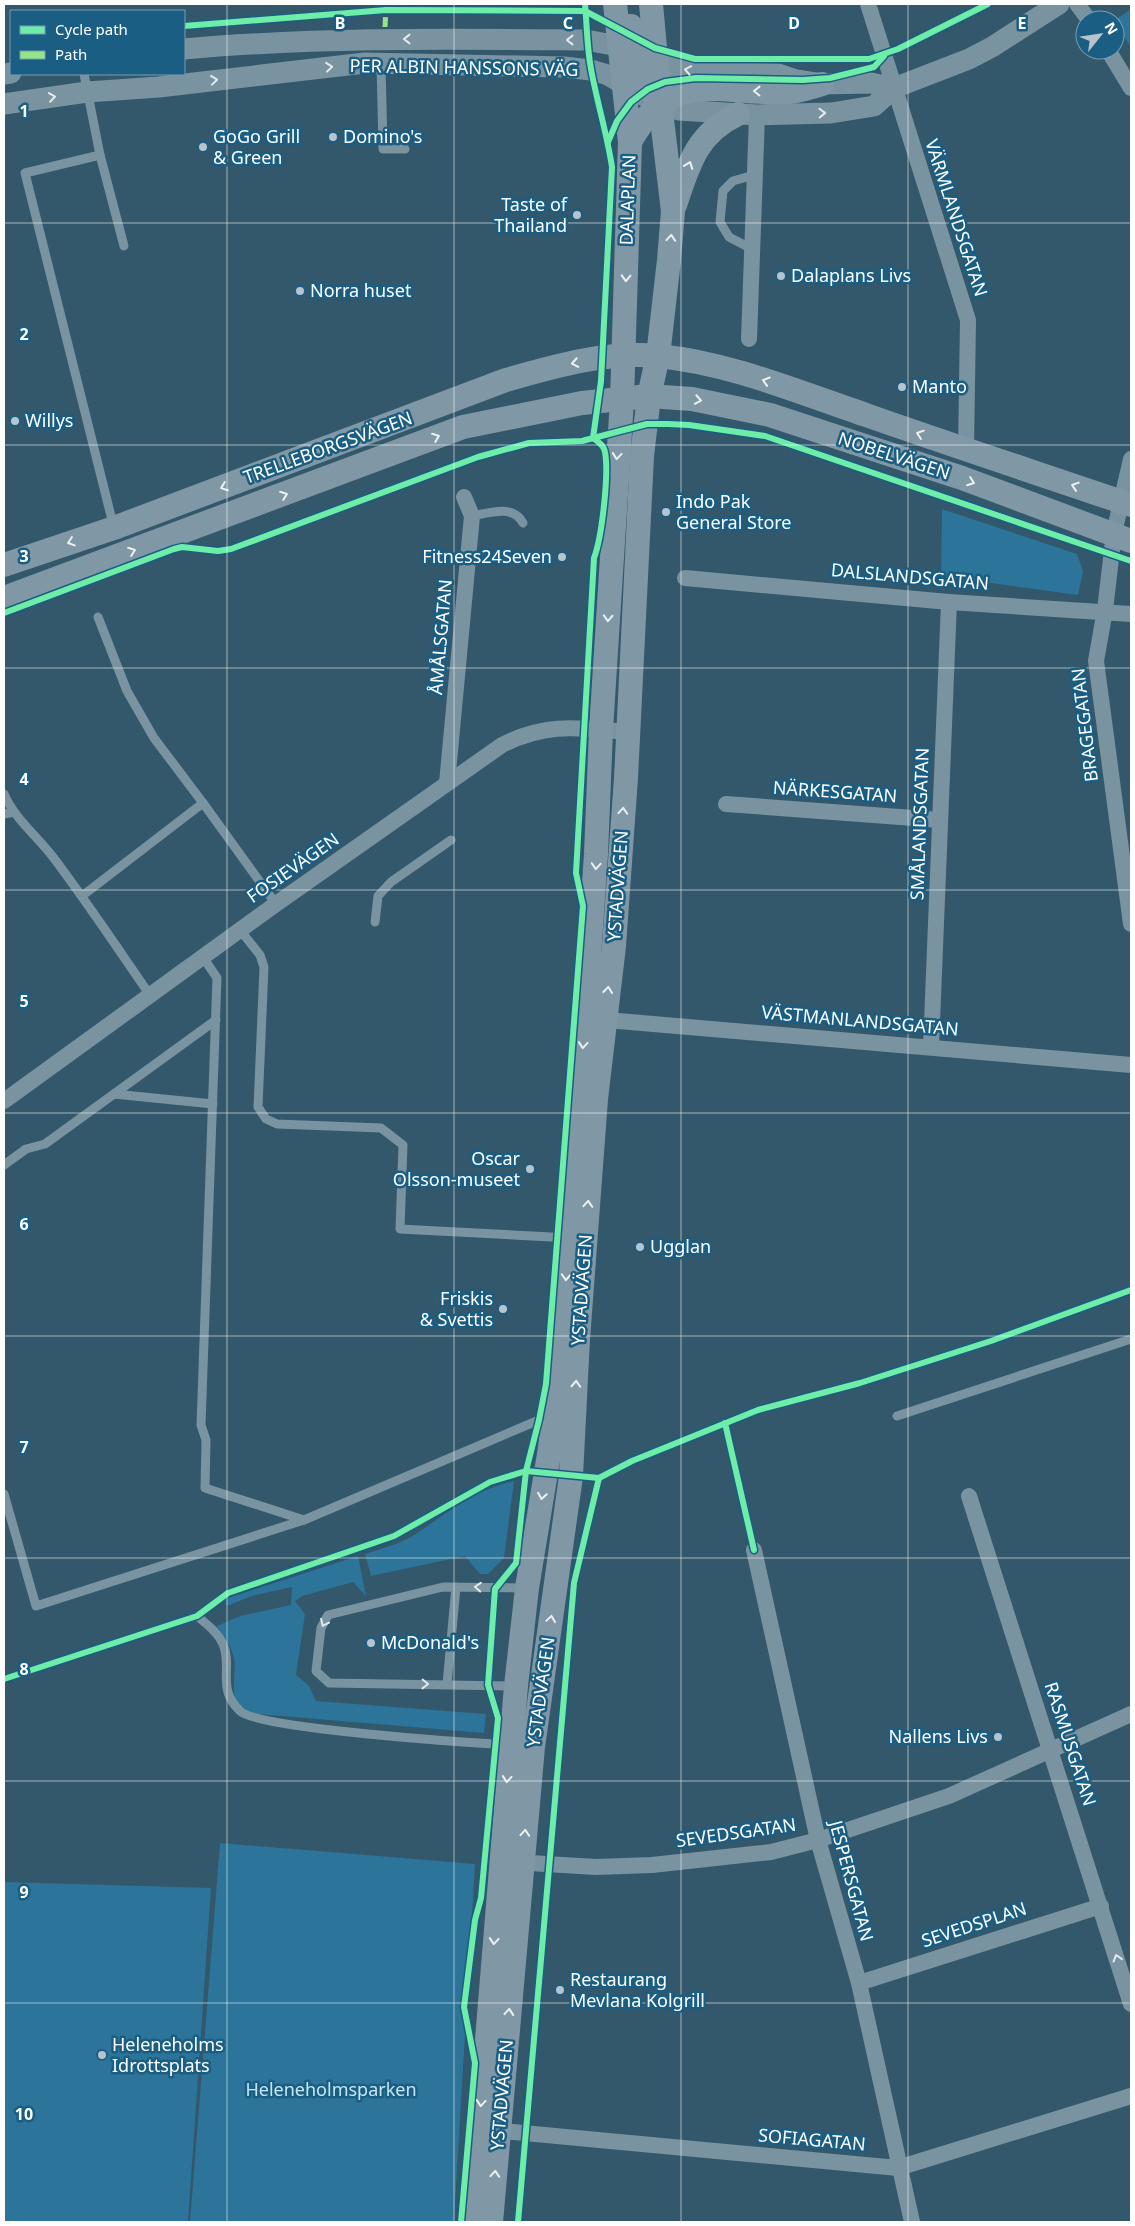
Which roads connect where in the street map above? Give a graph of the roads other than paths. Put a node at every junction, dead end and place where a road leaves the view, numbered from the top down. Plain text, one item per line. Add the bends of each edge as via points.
1 (615, 4) edge
2 (631, 4) edge
3 (651, 4) edge
4 (868, 4) edge
5 (1059, 4) edge
6 (185, 50) edge
7 (636, 53) junction
8 (1114, 60) edge
9 (381, 64) junction
10 (85, 83) edge
11 (623, 84) junction
12 (822, 84) junction
13 (894, 88) junction
14 (1131, 88) edge
15 (660, 103) junction
16 (4, 104) edge
17 (747, 115) junction
18 (630, 142) junction
19 (406, 149) dead end
20 (100, 156) junction
21 (754, 175) junction
22 (673, 211) junction
23 (124, 246) dead end
24 (752, 249) junction
25 (749, 339) dead end
26 (624, 355) junction
27 (658, 356) junction
28 (650, 396) junction
29 (622, 400) junction
30 (966, 450) junction
31 (1131, 460) edge
32 (464, 497) dead end
33 (1126, 503) edge
34 (472, 516) junction
35 (523, 524) dead end
36 (114, 528) junction
37 (1123, 537) edge
38 (4, 565) edge
39 (685, 578) dead end
40 (4, 598) edge
41 (949, 602) junction
42 (1105, 610) junction
43 (1131, 614) edge
44 (98, 617) dead end
45 (602, 730) junction
46 (628, 732) junction
47 (447, 783) junction
48 (4, 794) edge
49 (203, 803) junction
50 (726, 804) dead end
51 (14, 812) junction
52 (4, 814) edge
53 (940, 820) junction
54 (451, 840) dead end
55 (1128, 879) edge
56 (82, 896) junction
57 (276, 904) junction
58 (375, 922) dead end
59 (1131, 924) edge
60 (240, 930) junction
61 (203, 957) junction
62 (150, 995) junction
63 (595, 1019) junction
64 (216, 1020) junction
65 (931, 1048) junction
66 (1131, 1065) edge
67 (114, 1094) junction
68 (4, 1101) edge
69 (212, 1104) junction
70 (4, 1165) edge
71 (577, 1239) junction
72 (1131, 1339) edge
73 (896, 1416) dead end
74 (553, 1419) junction
75 (4, 1494) edge
76 (968, 1496) dead end
77 (304, 1520) junction
78 (754, 1550) dead end
79 (456, 1587) junction
80 (527, 1588) junction
81 (197, 1616) dead end
82 (446, 1684) junction
83 (516, 1686) junction
84 (1131, 1714) edge
85 (521, 1746) junction
86 (1052, 1751) junction
87 (818, 1840) junction
88 (512, 1862) junction
89 (1101, 1906) junction
90 (859, 1983) junction
91 (1131, 2004) edge
92 (1131, 2096) edge
93 (488, 2130) junction
94 (898, 2168) junction
95 (472, 2222) edge
96 (491, 2222) edge
97 (912, 2222) edge

1 - 7 main road
2 - 7 main road
3 - 7 main road
4 - 13 street, VÄRMLANDSGATAN
5 - 13 street via 977,55
7 -> 6 street, PER ALBIN HANSSONS VÄG via 586,40 367,38
7 - 11 main road, DALAPLAN
12 -> 7 street, PER ALBIN HANSSONS VÄG via 778,74 696,72
7 - 15 main road, DALAPLAN
8 - 14 street
10 -> 9 street, PER ALBIN HANSSONS VÄG via 159,87 365,63
9 - 11 street, PER ALBIN HANSSONS VÄG via 564,67 591,70
9 - 19 lane via 383,149
16 -> 10 street, PER ALBIN HANSSONS VÄG
10 - 20 lane
11 - 15 street, PER ALBIN HANSSONS VÄG
11 - 18 main road, DALAPLAN
12 - 13 street, PER ALBIN HANSSONS VÄG via 871,83
12 -> 15 main road via 790,92 680,92
17 -> 13 street, PER ALBIN HANSSONS VÄG via 831,113 874,106
13 - 30 street, VÄRMLANDSGATAN via 968,320
15 - 17 street, PER ALBIN HANSSONS VÄG via 679,110
15 - 18 main road via 644,119
15 - 22 main road, DALAPLAN
17 - 21 street
22 -> 17 main road via 695,151 712,129
18 -> 26 main road, DALAPLAN
20 - 23 lane
20 - 36 lane via 26,173
21 - 24 street
21 - 24 lane via 733,181 723,191 720,222 729,236
27 -> 22 main road, DALAPLAN
24 - 25 street
26 - 27 main road, TRELLEBORGSVÄGEN
26 - 29 main road, YSTADVÄGEN
26 -> 36 main road, TRELLEBORGSVÄGEN via 544,369 506,380
27 - 28 main road, YSTADVÄGEN
30 -> 27 main road, NOBELVÄGEN via 771,383 707,364
28 - 29 main road, TRELLEBORGSVÄGEN
28 -> 37 main road, NOBELVÄGEN via 692,399 770,415 962,478
28 - 46 main road, YSTADVÄGEN via 642,456
40 -> 29 main road, TRELLEBORGSVÄGEN via 463,427 582,403
29 -> 45 main road, YSTADVÄGEN
33 -> 30 main road, NOBELVÄGEN
31 - 33 street, BRAGEGATAN
32 - 34 street, ÅMÅLSGATAN
33 - 37 street, BRAGEGATAN
34 - 35 lane via 502,511 520,517
34 - 47 street, ÅMÅLSGATAN
36 -> 38 main road, TRELLEBORGSVÄGEN
37 - 42 street, BRAGEGATAN
39 - 41 street, DALSLANDSGATAN
41 - 42 street, DALSLANDSGATAN
41 - 53 street, SMÅLANDSGATAN
42 - 43 street, DALSLANDSGATAN
42 - 55 street, BRAGEGATAN via 1096,661
44 - 49 lane via 127,691 154,738
45 - 46 street, FOSIEVÄGEN
45 - 47 street, FOSIEVÄGEN via 547,730 521,735
45 -> 63 main road, YSTADVÄGEN via 596,854
63 -> 46 main road, YSTADVÄGEN via 614,946
47 - 57 street, FOSIEVÄGEN
48 - 51 lane
49 - 56 lane
49 - 57 lane
50 - 53 street, NÄRKESGATAN
51 - 52 lane
51 - 56 lane via 46,847
53 - 65 street, SMÅLANDSGATAN
54 - 58 lane via 391,882 378,896
55 - 59 street, BRAGEGATAN
56 - 62 lane
57 - 60 street, FOSIEVÄGEN
60 - 61 street, FOSIEVÄGEN
60 - 71 lane via 260,955 264,967 258,1106 266,1119 277,1124 381,1128 403,1145 400,1229
61 - 62 street, FOSIEVÄGEN
61 - 64 lane via 218,978
62 - 68 street, FOSIEVÄGEN
63 - 65 street, VÄSTMANLANDSGATAN
63 - 71 main road, YSTADVÄGEN
64 - 67 lane
64 - 69 lane
65 - 66 street, VÄSTMANLANDSGATAN
67 - 69 lane
67 - 70 lane via 45,1144 26,1150
69 - 77 lane via 201,1425 206,1440 205,1488
71 -> 74 main road, YSTADVÄGEN
85 -> 71 main road, YSTADVÄGEN via 571,1476
72 - 73 lane
74 - 77 lane via 539,1420
74 -> 80 main road, YSTADVÄGEN
75 - 77 lane via 36,1606
76 - 86 street, RASMUSGATAN
78 - 87 street, JESPERSGATAN
80 -> 79 lane
79 - 82 lane
79 -> 82 lane via 443,1587 328,1615 321,1628 316,1671 329,1683
80 - 83 main road, YSTADVÄGEN
81 - 85 lane via 223,1644 228,1694 242,1714 307,1727
82 - 83 lane
83 - 85 main road, YSTADVÄGEN
84 - 86 street, SEVEDSGATAN
85 - 88 main road, YSTADVÄGEN
86 - 87 street, SEVEDSGATAN via 949,1796
86 - 89 street, RASMUSGATAN
87 - 88 street, SEVEDSGATAN via 771,1852 652,1865
87 - 90 street, JESPERSGATAN
88 - 93 main road, YSTADVÄGEN
89 - 90 street, SEVEDSPLAN
91 -> 89 street, RASMUSGATAN
90 - 94 street, JESPERSGATAN
92 - 94 street, SOFIAGATAN
93 - 94 street, SOFIAGATAN
93 - 95 main road, YSTADVÄGEN
96 -> 93 main road, YSTADVÄGEN
94 - 97 street, JESPERSGATAN

